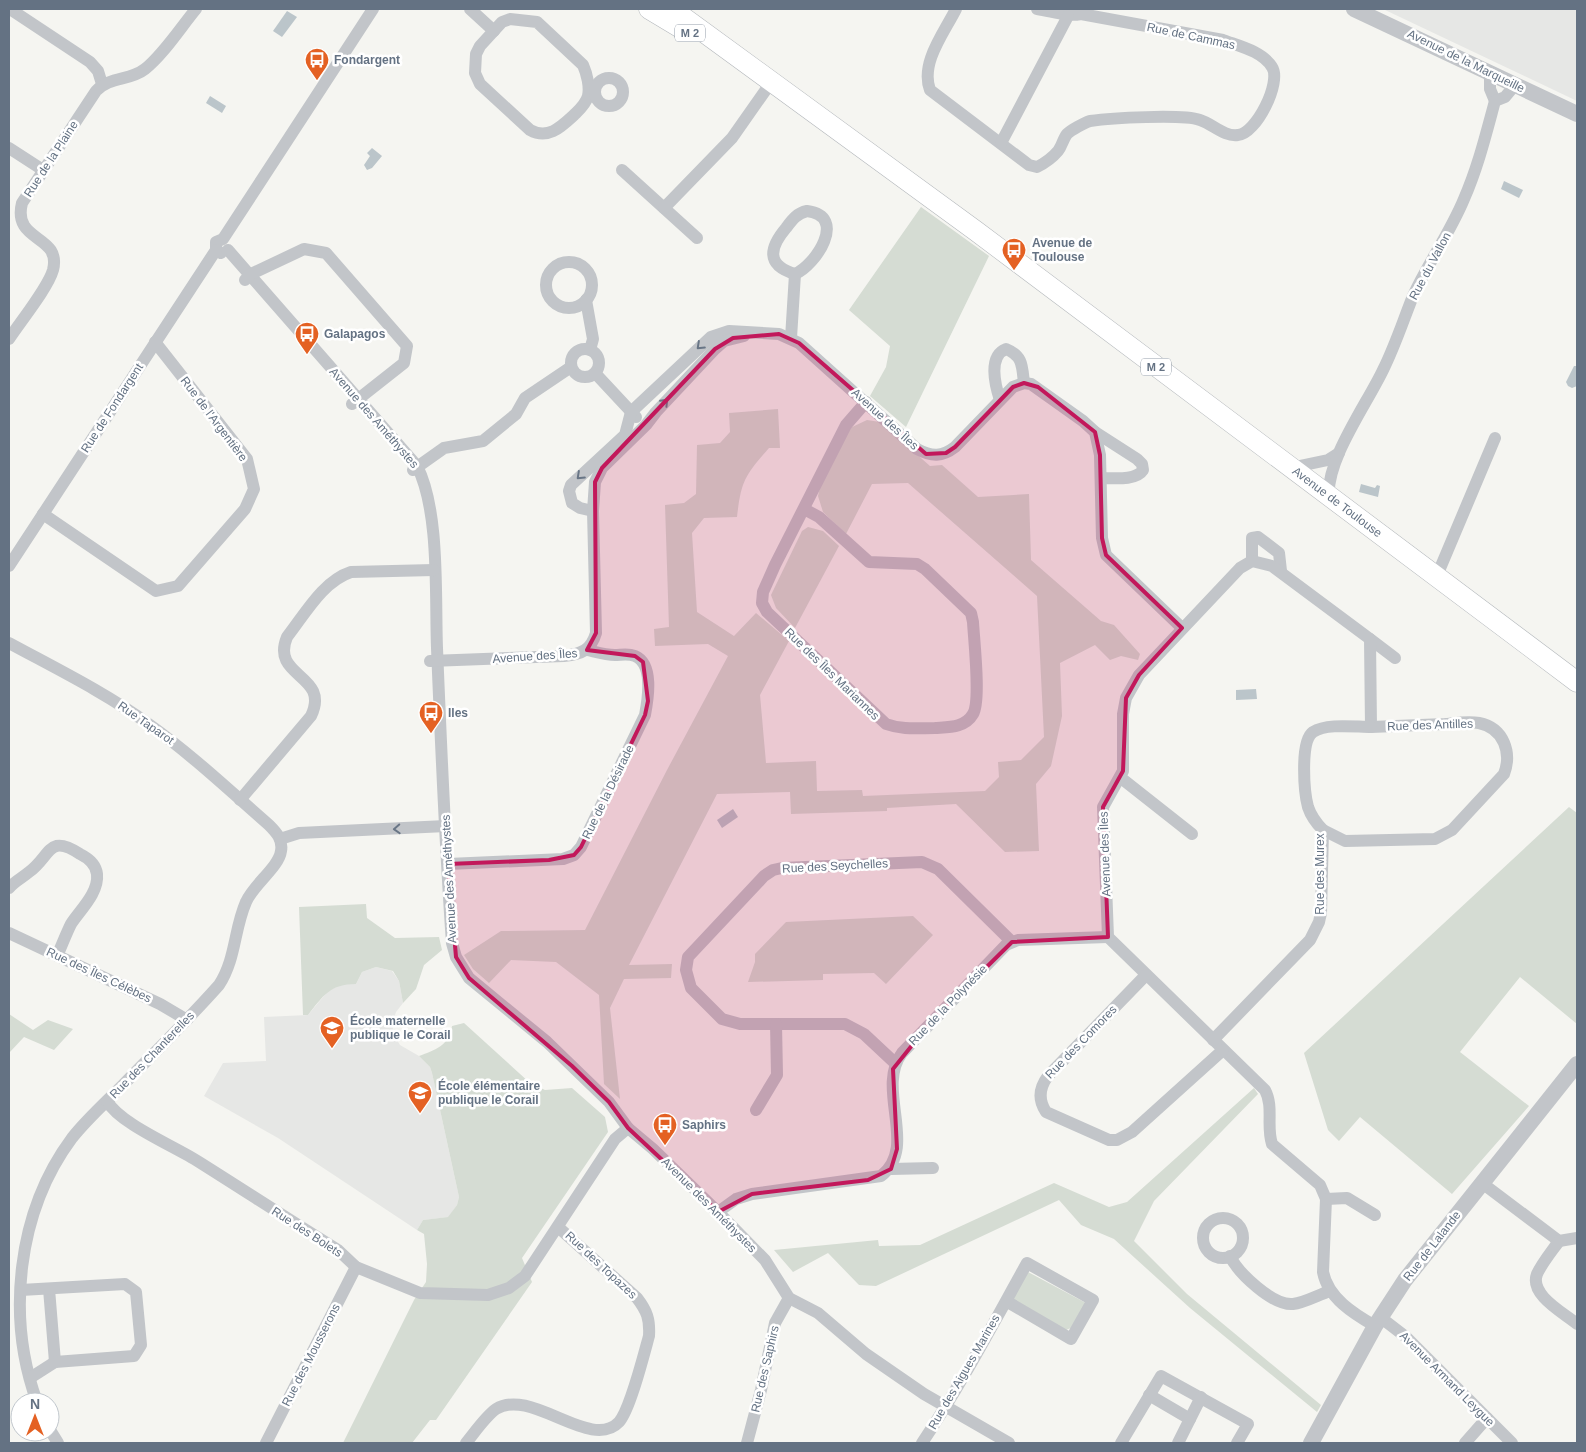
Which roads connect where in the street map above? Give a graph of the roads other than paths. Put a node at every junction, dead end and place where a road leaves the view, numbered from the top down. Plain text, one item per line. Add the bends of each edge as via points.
1 (10, 9) edge
2 (196, 9) edge
3 (373, 9) edge
4 (470, 9) edge
5 (649, 9) edge
6 (672, 9) edge
7 (956, 9) edge
8 (1037, 9) edge
9 (1354, 9) edge
10 (1082, 12) edge
11 (1065, 13) edge
12 (494, 31) junction
13 (732, 54) junction
14 (1490, 73) junction
15 (772, 80) junction
16 (102, 84) junction
17 (1515, 85) junction
18 (1495, 101) junction
19 (1577, 114) edge
20 (1001, 143) junction
21 (9, 148) edge
22 (43, 170) junction
23 (622, 170) dead end
24 (664, 208) junction
25 (14, 217) edge
26 (697, 238) dead end
27 (222, 246) junction
28 (795, 274) junction
29 (248, 277) junction
30 (586, 300) dead end
31 (785, 336) junction
32 (9, 339) edge
33 (155, 342) junction
34 (590, 350) junction
35 (572, 367) junction
36 (595, 373) junction
37 (1024, 383) junction
38 (1000, 400) junction
39 (355, 401) junction
40 (866, 402) junction
41 (631, 412) junction
42 (646, 425) junction
43 (1095, 432) junction
44 (1495, 438) dead end
45 (1338, 453) junction
46 (1290, 468) junction
47 (414, 469) junction
48 (1101, 478) junction
49 (1329, 498) junction
50 (804, 509) junction
51 (593, 511) junction
52 (43, 514) junction
53 (1252, 561) junction
54 (9, 566) edge
55 (434, 570) junction
56 (1281, 571) junction
57 (1436, 578) junction
58 (1182, 628) junction
59 (1370, 639) junction
60 (9, 643) edge
61 (587, 650) junction
62 (1395, 658) dead end
63 (434, 661) junction
64 (1577, 682) edge
65 (1371, 727) junction
66 (1121, 778) junction
67 (240, 800) junction
68 (446, 826) junction
69 (1322, 830) junction
70 (1192, 834) dead end
71 (280, 839) junction
72 (448, 864) junction
73 (9, 888) edge
74 (9, 933) edge
75 (1108, 937) junction
76 (1012, 942) junction
77 (57, 956) junction
78 (1146, 975) junction
79 (187, 1020) junction
80 (776, 1024) junction
81 (1213, 1040) junction
82 (1223, 1050) junction
83 (895, 1062) junction
84 (1576, 1068) edge
85 (107, 1101) junction
86 (756, 1110) dead end
87 (628, 1128) junction
88 (933, 1168) dead end
89 (891, 1169) junction
90 (1482, 1183) junction
91 (1326, 1199) junction
92 (718, 1212) junction
93 (1374, 1215) dead end
94 (558, 1227) junction
95 (1577, 1238) edge
96 (1559, 1241) junction
97 (1230, 1256) dead end
98 (356, 1267) junction
99 (49, 1289) junction
100 (21, 1290) junction
101 (1330, 1291) junction
102 (789, 1298) junction
103 (1006, 1301) junction
104 (1378, 1321) junction
105 (1577, 1324) edge
106 (55, 1362) junction
107 (30, 1378) junction
108 (34, 1392) edge
109 (1149, 1396) junction
110 (1201, 1397) junction
111 (946, 1408) junction
112 (1487, 1418) junction
113 (1190, 1419) junction
114 (266, 1443) edge
115 (466, 1443) edge
116 (747, 1443) edge
117 (922, 1443) edge
118 (1009, 1443) edge
119 (1121, 1443) edge
120 (1178, 1443) edge
121 (1238, 1443) edge
122 (1311, 1443) edge
123 (1464, 1443) edge
124 (1512, 1443) edge

1 - 16 street via 90,62
2 - 16 street via 145,69
3 - 27 street, Rue de Fondargent
4 - 12 street
5 - 13 main road, Avenue de Toulouse / M 2
6 - 13 main road, Avenue de Toulouse / M 2
7 - 20 street via 926,68 926,80 936,96
8 - 11 street, Rue de Cammas
9 - 14 street, Avenue de la Marqueille
10 - 11 street, Rue de Cammas
10 - 20 street, Rue de Cammas via 1223,40 1244,48 1267,61 1276,78 1274,88 1253,127 1239,135 1229,134 1200,120 1177,117 1089,122 1068,134 1058,151 1038,167 1029,165
11 - 20 street
12 - 12 street via 476,54 476,79 536,134 559,130 583,106 593,89 583,66 537,22 510,19
13 - 15 main road, Avenue de Toulouse / M 2
14 - 17 street, Avenue de la Marqueille
14 - 18 street, Rue du Vallon via 1490,89
15 - 24 street via 732,138
15 - 46 main road, Avenue de Toulouse / M 2
16 - 22 street, Rue de la Plaine
17 - 18 street via 1506,96
17 - 19 street, Avenue de la Marqueille
18 - 45 street, Rue du Vallon via 1464,199 1413,298 1377,383
21 - 22 street
22 - 25 street, Rue de la Plaine
23 - 24 street
24 - 26 street
25 - 32 street, Rue de la Plaine via 50,248 54,262 50,278
27 - 29 street, Avenue des Améthystes
27 - 33 street, Rue de Fondargent
28 - 28 street via 803,271 828,233 827,224 814,212 800,213 774,242 774,258 779,265
28 - 31 street
29 - 39 street, Avenue des Améthystes
29 - 39 street via 304,249 326,253 401,339 407,346 404,363
30 - 34 street via 593,339
31 - 40 street, Avenue des Îles via 800,343
31 -> 41 street via 729,330 711,336
42 -> 31 street, Avenue des Îles via 724,341 742,336
33 - 52 street, Rue de Fondargent
33 - 52 street, Rue de l'Argentière via 247,459 254,489 245,510 178,586 156,591
34 - 35 street via 574,354
34 - 36 street via 599,360
35 - 36 street via 582,377
35 - 47 street via 525,398 516,414 483,441 444,448
36 - 41 street
37 - 38 street, Avenue des Îles via 1013,387
37 - 38 street via 1022,362 1018,356 1006,349 1002,351 995,364
37 - 43 street via 1038,387
38 - 40 street, Avenue des Îles via 956,447 937,456 917,449
39 - 47 street, Avenue des Améthystes
40 - 50 street, Rue des Îles Mariannes via 846,425
41 - 42 street
41 -> 51 street via 625,435 571,485 572,503
42 - 51 street, Avenue des Îles via 602,468 596,482
43 - 48 street via 1100,449
43 - 48 street via 1142,464 1143,470 1134,477
44 - 57 street
45 - 46 street via 1328,460
45 - 49 street, Rue du Vallon via 1330,476
46 - 49 main road, Avenue de Toulouse / M 2
47 - 55 street, Avenue des Améthystes via 425,482 430,500
48 - 58 street via 1102,538 1106,555
49 - 57 main road, Avenue de Toulouse / M 2
50 - 50 street, Rue des Îles Mariannes via 763,592 762,603 768,612 886,724 897,729 954,727 966,722 973,714 977,696 971,613 926,569 909,563 869,562 819,517
51 - 61 street, Avenue des Îles via 596,633
52 - 54 street, Rue de Fondargent
53 - 56 street via 1265,562
53 - 56 street via 1250,541 1258,537 1279,553
53 - 58 street via 1240,568
55 - 63 street, Avenue des Améthystes
55 - 67 street via 351,572 330,583 287,637 282,654 313,689 315,707 311,716
56 - 59 street
57 - 64 main road, Avenue de Toulouse / M 2
58 - 66 street, Avenue des Îles via 1131,686 1124,714
59 - 62 street
59 - 65 street, Rue des Antilles
60 - 67 street, Rue Taparot via 104,694 149,724 201,764
61 - 63 street, Avenue des Îles via 579,655
61 - 72 street, Rue de la Désirade via 635,656 646,670 648,701 645,715 581,847 574,855 563,859
63 - 68 street, Avenue des Améthystes
65 - 69 street, Rue des Murex via 1325,728 1316,730 1307,738 1306,799
65 - 69 street, Rue des Antilles via 1480,723 1498,733 1505,742 1508,764 1504,774 1444,836 1354,841 1337,839
66 - 70 street
66 - 75 street, Avenue des Îles via 1103,807
67 - 71 street, Rue Taparot
68 -> 71 street via 299,833
68 - 72 street, Avenue des Améthystes
69 - 81 street, Rue des Murex via 1321,913 1315,932
71 - 79 street, Rue des Chanterelles via 282,850 278,859 246,902 226,975
72 - 87 street, Avenue des Améthystes via 452,943 462,970 478,987 547,1042 609,1102
73 - 77 street via 36,865 46,850 55,846 71,848 93,865 96,882
74 - 77 street, Rue des Îles Célèbes
75 - 76 street
75 - 78 street
76 - 80 street, Rue des Seychelles via 930,864 772,870 694,949 688,957 686,970 691,988 722,1019 740,1024
76 - 83 street, Rue de la Polynésie via 1000,950
77 - 79 street, Rue des Îles Célèbes
78 - 81 street
78 - 82 street, Rue des Comores via 1042,1083 1040,1099 1046,1112 1098,1137 1117,1140 1132,1132
79 - 85 street, Rue des Chanterelles
80 - 83 street, Rue des Seychelles via 845,1024 864,1034
80 - 86 street via 777,1075
81 - 82 street
82 - 91 street via 1261,1084 1268,1095 1272,1144 1320,1185
83 - 89 street via 892,1079 897,1149
84 - 90 street, Rue de Lalande
85 - 98 street, Rue des Bolets via 124,1119 197,1160 338,1250
85 - 100 street, Rue des Chanterelles via 72,1139 51,1174 32,1218
87 - 92 street, Avenue des Améthystes
87 - 94 street, Rue des Bolets via 615,1139
88 - 89 street
89 - 92 street via 868,1180 752,1194 736,1199
90 - 96 street
90 - 104 street, Rue de Lalande via 1405,1280
91 - 93 street via 1347,1198
91 - 101 street via 1323,1272
92 - 102 street, Avenue des Améthystes via 765,1260
94 - 98 street, Rue des Bolets via 525,1276 509,1288 488,1295 420,1293
94 - 115 street, Rue des Topazes via 637,1298 646,1310 650,1322 649,1336 624,1414 613,1427 596,1430 523,1405 504,1406 490,1415
95 - 96 street
96 - 105 street via 1537,1275 1536,1285 1540,1294
97 - 101 street via 1236,1268 1278,1303 1293,1304
98 - 114 street, Rue des Mousserons
99 - 100 street
99 - 106 street
99 - 106 street via 125,1284 136,1292 141,1345 134,1356
100 - 107 street, Rue des Chanterelles via 21,1332
101 - 104 street via 1352,1311
102 - 111 street via 818,1313 866,1354
102 - 116 street, Rue des Saphirs via 775,1323 762,1390
103 - 103 street, Rue des Aigues Marines via 1027,1263 1093,1300 1071,1339
103 - 111 street, Rue des Aigues Marines
104 - 112 street, Avenue Armand Leygue via 1406,1337
104 - 122 street, Rue de Lalande
106 - 107 street
107 - 108 street, Rue des Chanterelles
109 - 110 street via 1161,1376
109 - 113 street
109 - 119 street
110 - 113 street
110 - 121 street via 1248,1424
111 - 117 street, Rue des Aigues Marines
111 - 118 street
112 - 123 street
112 - 124 street, Avenue Armand Leygue
113 - 120 street

